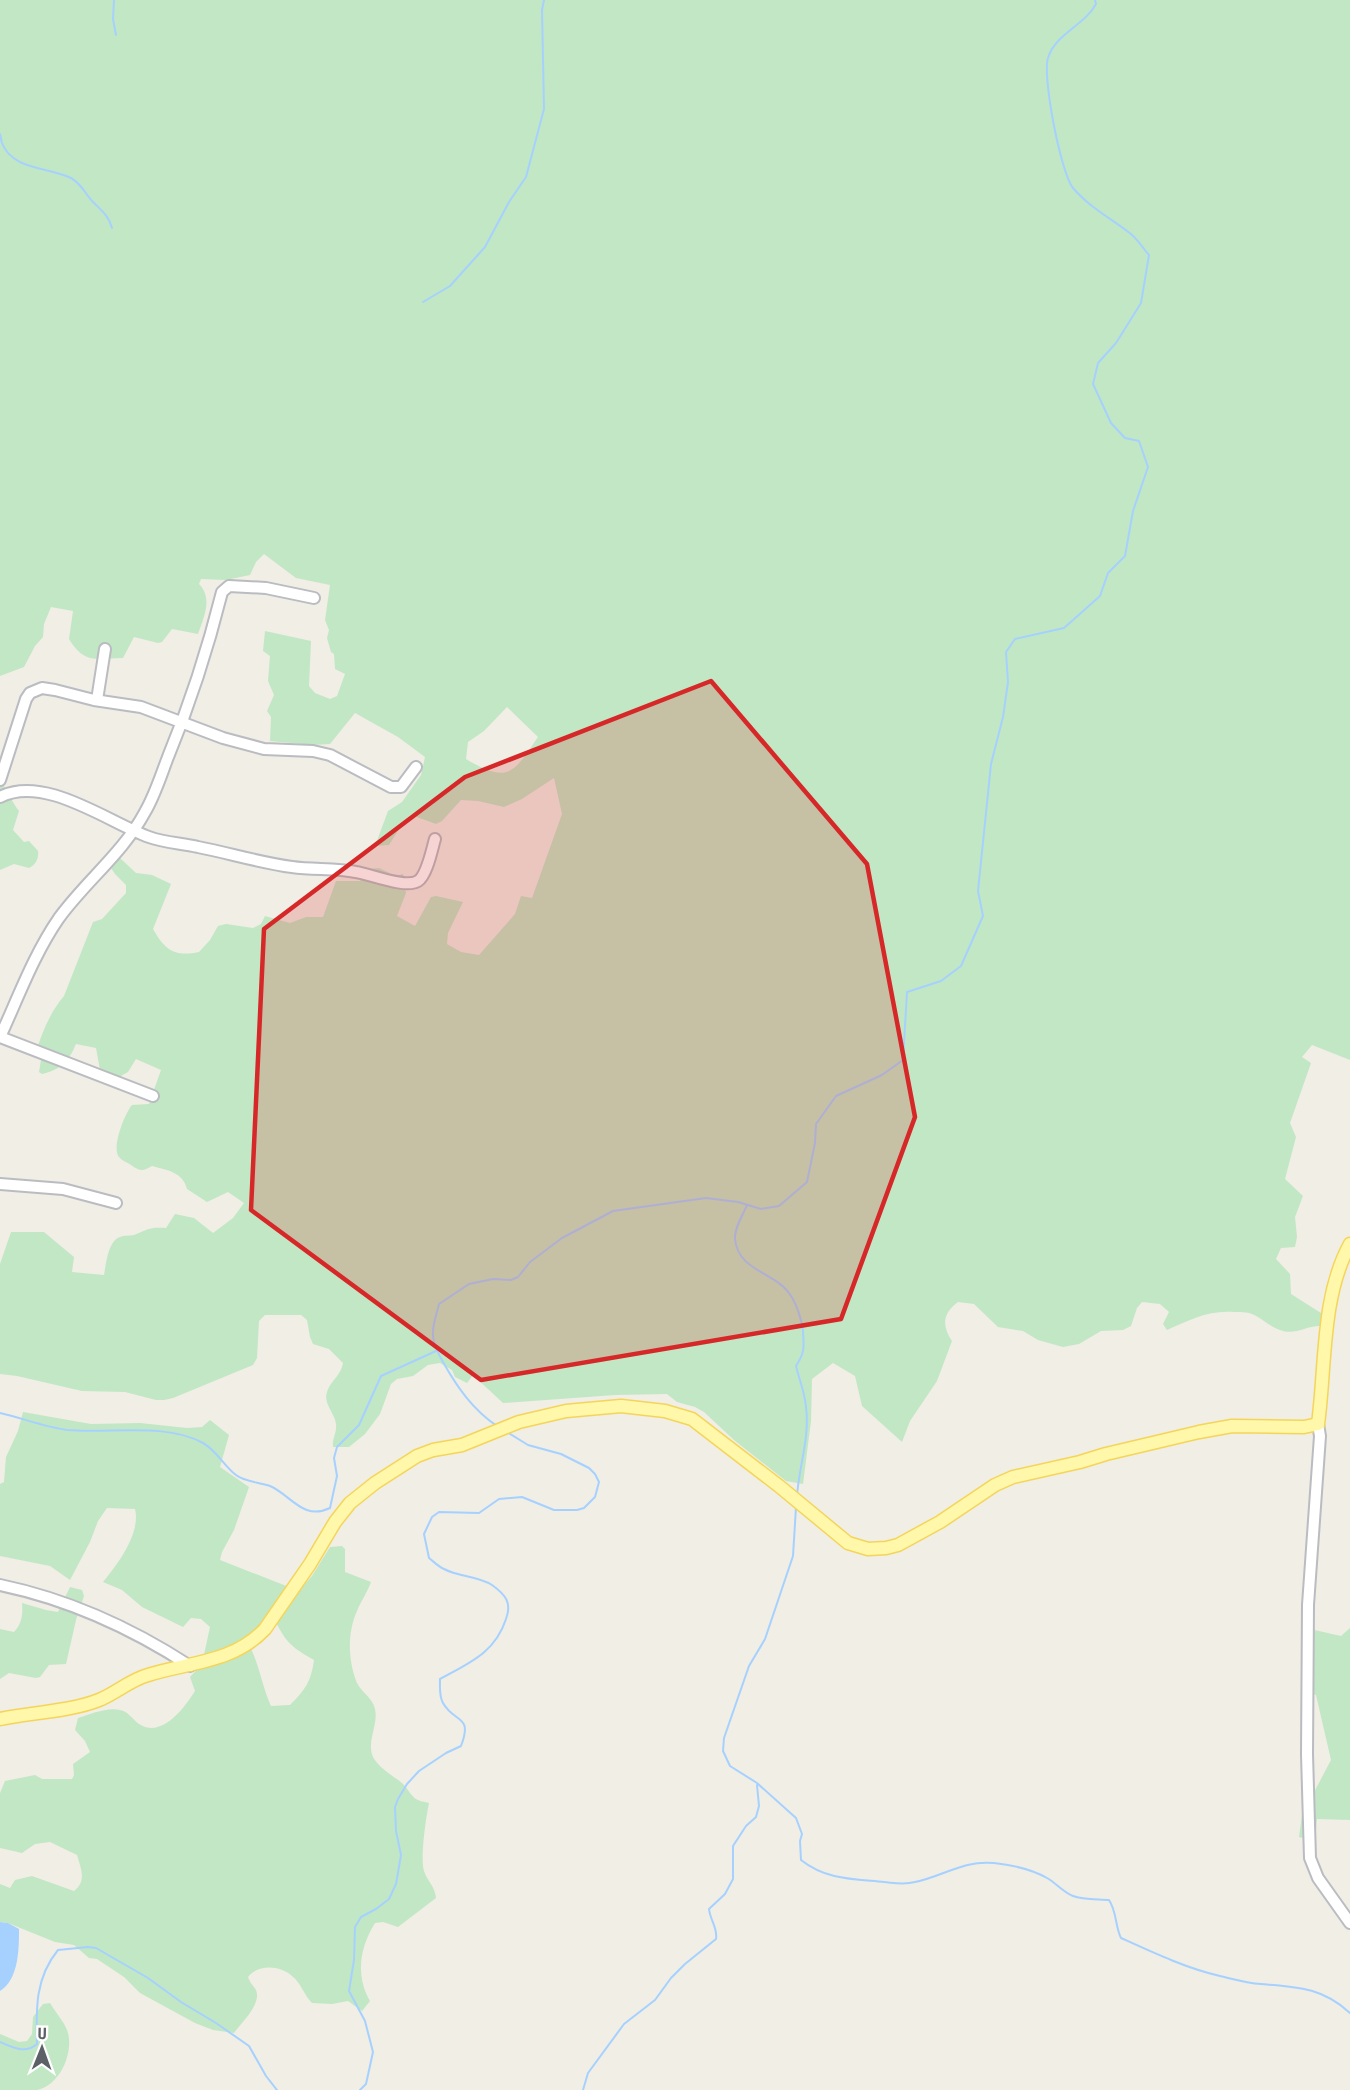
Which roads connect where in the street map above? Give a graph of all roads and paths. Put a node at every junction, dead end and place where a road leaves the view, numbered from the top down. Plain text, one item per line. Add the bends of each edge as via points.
1 (314, 598) dead end
2 (105, 649) dead end
3 (97, 700) junction
4 (183, 722) junction
5 (416, 767) dead end
6 (0, 780) edge
7 (0, 797) edge
8 (134, 830) junction
9 (435, 839) dead end
10 (0, 1037) edge
11 (153, 1096) dead end
12 (0, 1184) edge
13 (116, 1203) dead end
14 (1350, 1244) edge
15 (1346, 1258) edge
16 (1318, 1424) junction
17 (0, 1585) edge
18 (190, 1666) junction
19 (0, 1719) edge
20 (1350, 1923) edge

1 - 4 street via 266,588 225,588
2 - 3 street
3 - 4 street via 141,707
3 - 6 street via 42,688 30,693
4 - 5 street via 264,749 330,755 391,787 400,787
4 - 8 street via 146,811
7 - 8 street via 29,790 48,794
8 - 9 street via 166,842 291,867 346,870 410,882 421,878
8 - 10 street via 58,919
10 - 11 street
12 - 13 street via 63,1189
14 - 15 main road
15 - 16 main road via 1330,1306
16 - 18 main road via 1232,1426 1013,1477 898,1545 868,1549 848,1544 692,1419 665,1411 621,1406 566,1411 519,1422 462,1445 417,1456 362,1492 335,1522 257,1637 222,1657
16 - 20 street via 1308,1605 1310,1858 1318,1878
17 - 18 street via 112,1622
18 - 19 main road via 148,1675 90,1702

